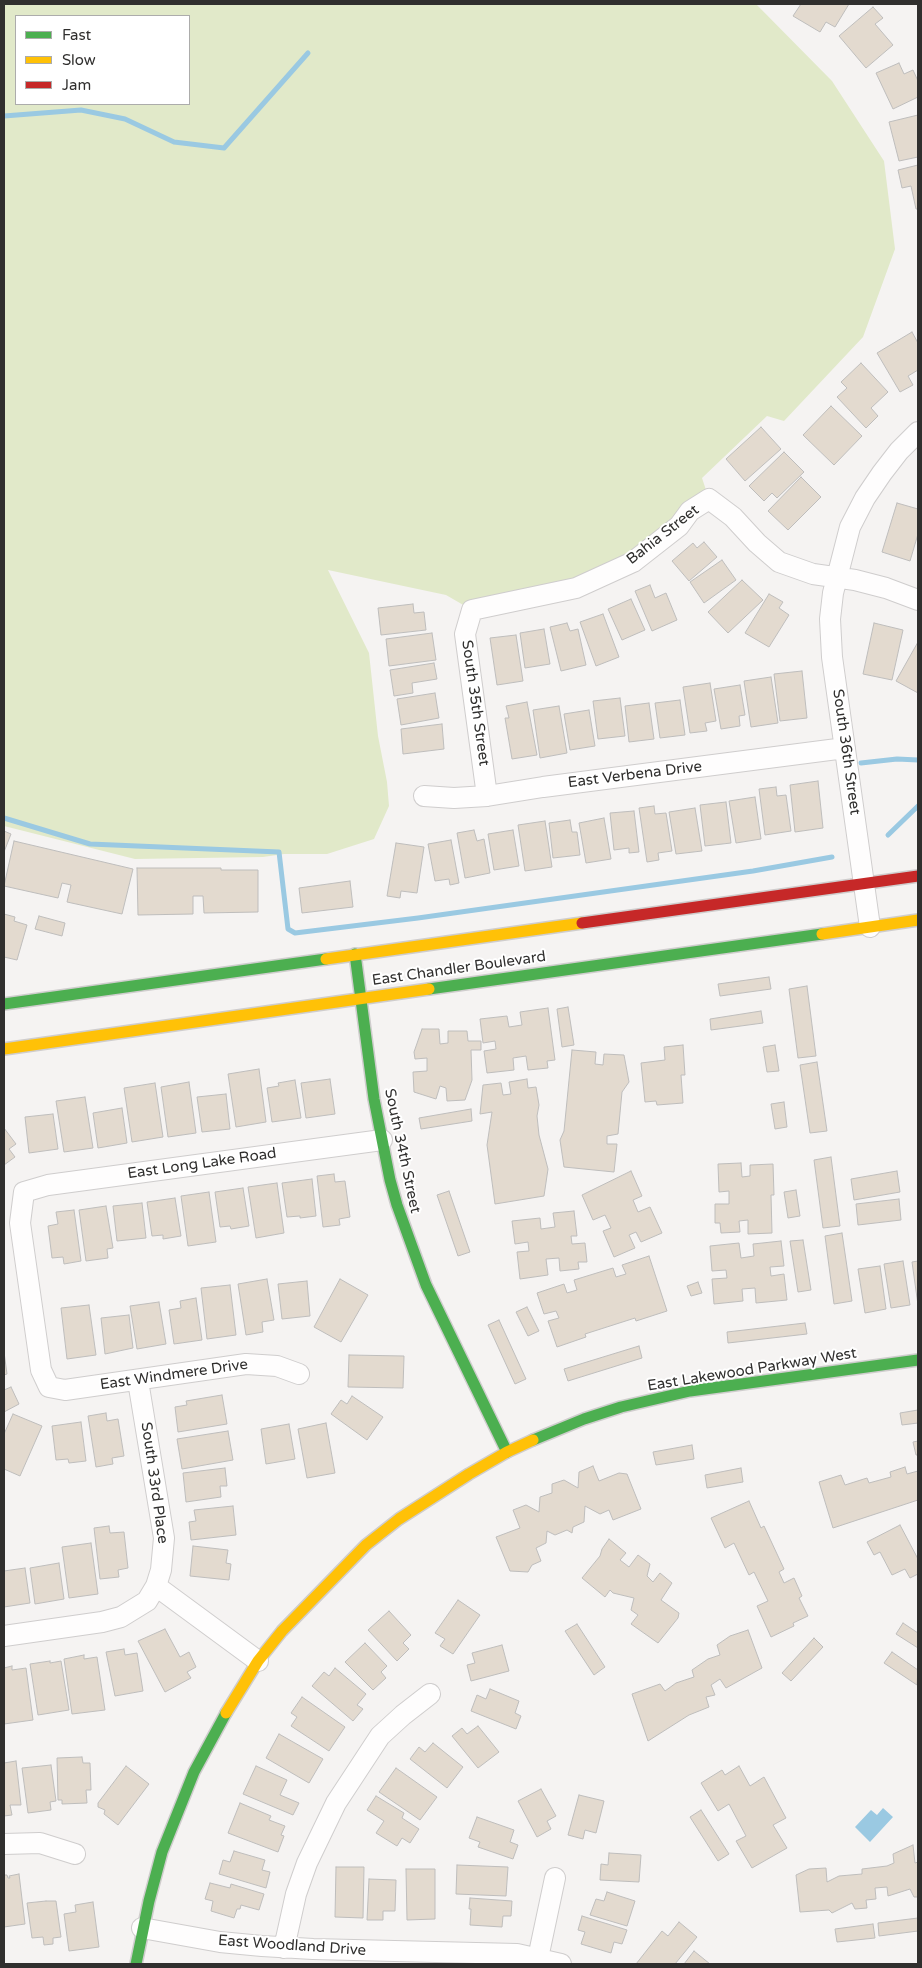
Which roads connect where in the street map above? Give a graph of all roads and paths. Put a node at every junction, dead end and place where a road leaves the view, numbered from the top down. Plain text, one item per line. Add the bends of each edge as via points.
1 (918, 432) edge
2 (836, 578) junction
3 (918, 600) edge
4 (472, 610) joint
5 (846, 748) junction
6 (424, 796) dead end
7 (487, 796) junction
8 (918, 876) edge
9 (864, 883) junction
10 (918, 920) edge
11 (870, 926) junction
12 (355, 954) junction
13 (362, 998) junction
14 (4, 1004) edge
15 (4, 1049) edge
16 (382, 1140) junction
17 (918, 1360) edge
18 (299, 1374) dead end
19 (138, 1380) junction
20 (49, 1387) joint
21 (507, 1452) junction
22 (156, 1586) junction
23 (4, 1636) edge
24 (258, 1661) junction
25 (430, 1694) dead end
26 (4, 1844) edge
27 (75, 1854) dead end
28 (555, 1878) dead end
29 (142, 1928) junction
30 (284, 1948) junction
31 (538, 1958) junction
32 (136, 1964) edge
33 (561, 1964) edge

1 - 2 street, South 36th Street via 865,498 850,527
2 - 3 street via 886,588
2 - 4 street, Bahia Street via 779,562 733,517 709,499 690,510 679,526 633,562 576,588
2 - 5 street, South 36th Street via 830,619 831,647
4 - 7 street, South 35th Street via 465,634
5 - 7 street, East Verbena Drive
5 - 9 street, South 36th Street
6 - 7 street, East Verbena Drive
8 - 9 main road, East Chandler Boulevard
9 - 11 street, South 36th Street
9 - 12 main road, East Chandler Boulevard
10 - 11 main road, East Chandler Boulevard
11 - 13 main road, East Chandler Boulevard
12 - 13 main road, South 34th Street
12 - 14 main road, East Chandler Boulevard
13 - 15 main road, East Chandler Boulevard
13 - 16 main road, South 34th Street
16 - 20 street, East Long Lake Road via 48,1185 24,1192 20,1223 41,1370
16 - 21 main road, South 34th Street via 397,1206 413,1253
17 - 21 main road, East Lakewood Parkway West via 660,1397 584,1419
18 - 19 street, East Windmere Drive via 277,1366 246,1364
19 - 20 street, East Windmere Drive via 65,1390
19 - 22 street, South 33rd Place via 164,1538
21 - 24 main road, East Lakewood Parkway West via 432,1496 366,1545 300,1612
22 - 23 street via 147,1601 121,1617
22 - 24 street
24 - 29 main road, East Lakewood Parkway West via 221,1720 194,1772 162,1852
25 - 30 street via 380,1736 336,1803 307,1863 296,1894
26 - 27 street via 40,1843
28 - 31 street
29 - 30 street, East Woodland Drive via 220,1942
29 - 32 main road, East Lakewood Parkway West
30 - 31 street, East Woodland Drive via 517,1954
31 - 33 street, East Woodland Drive

